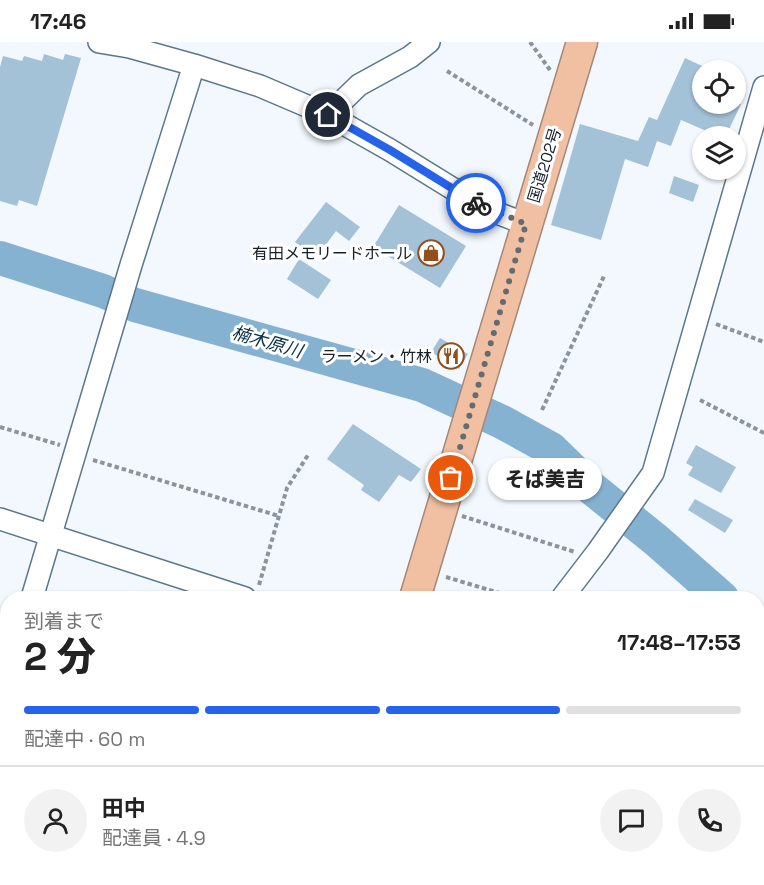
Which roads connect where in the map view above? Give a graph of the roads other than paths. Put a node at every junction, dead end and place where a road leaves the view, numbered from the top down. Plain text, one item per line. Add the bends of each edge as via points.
1 (99, 42) edge
2 (429, 42) edge
3 (582, 42) edge
4 (194, 65) junction
5 (764, 87) edge
6 (328, 115) junction
7 (526, 224) junction
8 (0, 519) edge
9 (50, 534) junction
10 (34, 591) edge
11 (249, 591) edge
12 (417, 591) edge
13 (566, 591) edge

1 - 4 street
2 - 6 street via 359,85
3 - 7 highway, 国道202号
4 - 6 street via 260,86
4 - 9 street
5 - 13 street via 653,473 590,553
6 - 7 street via 484,208
7 - 12 highway, 国道202号
8 - 9 street
9 - 10 street
9 - 11 street

